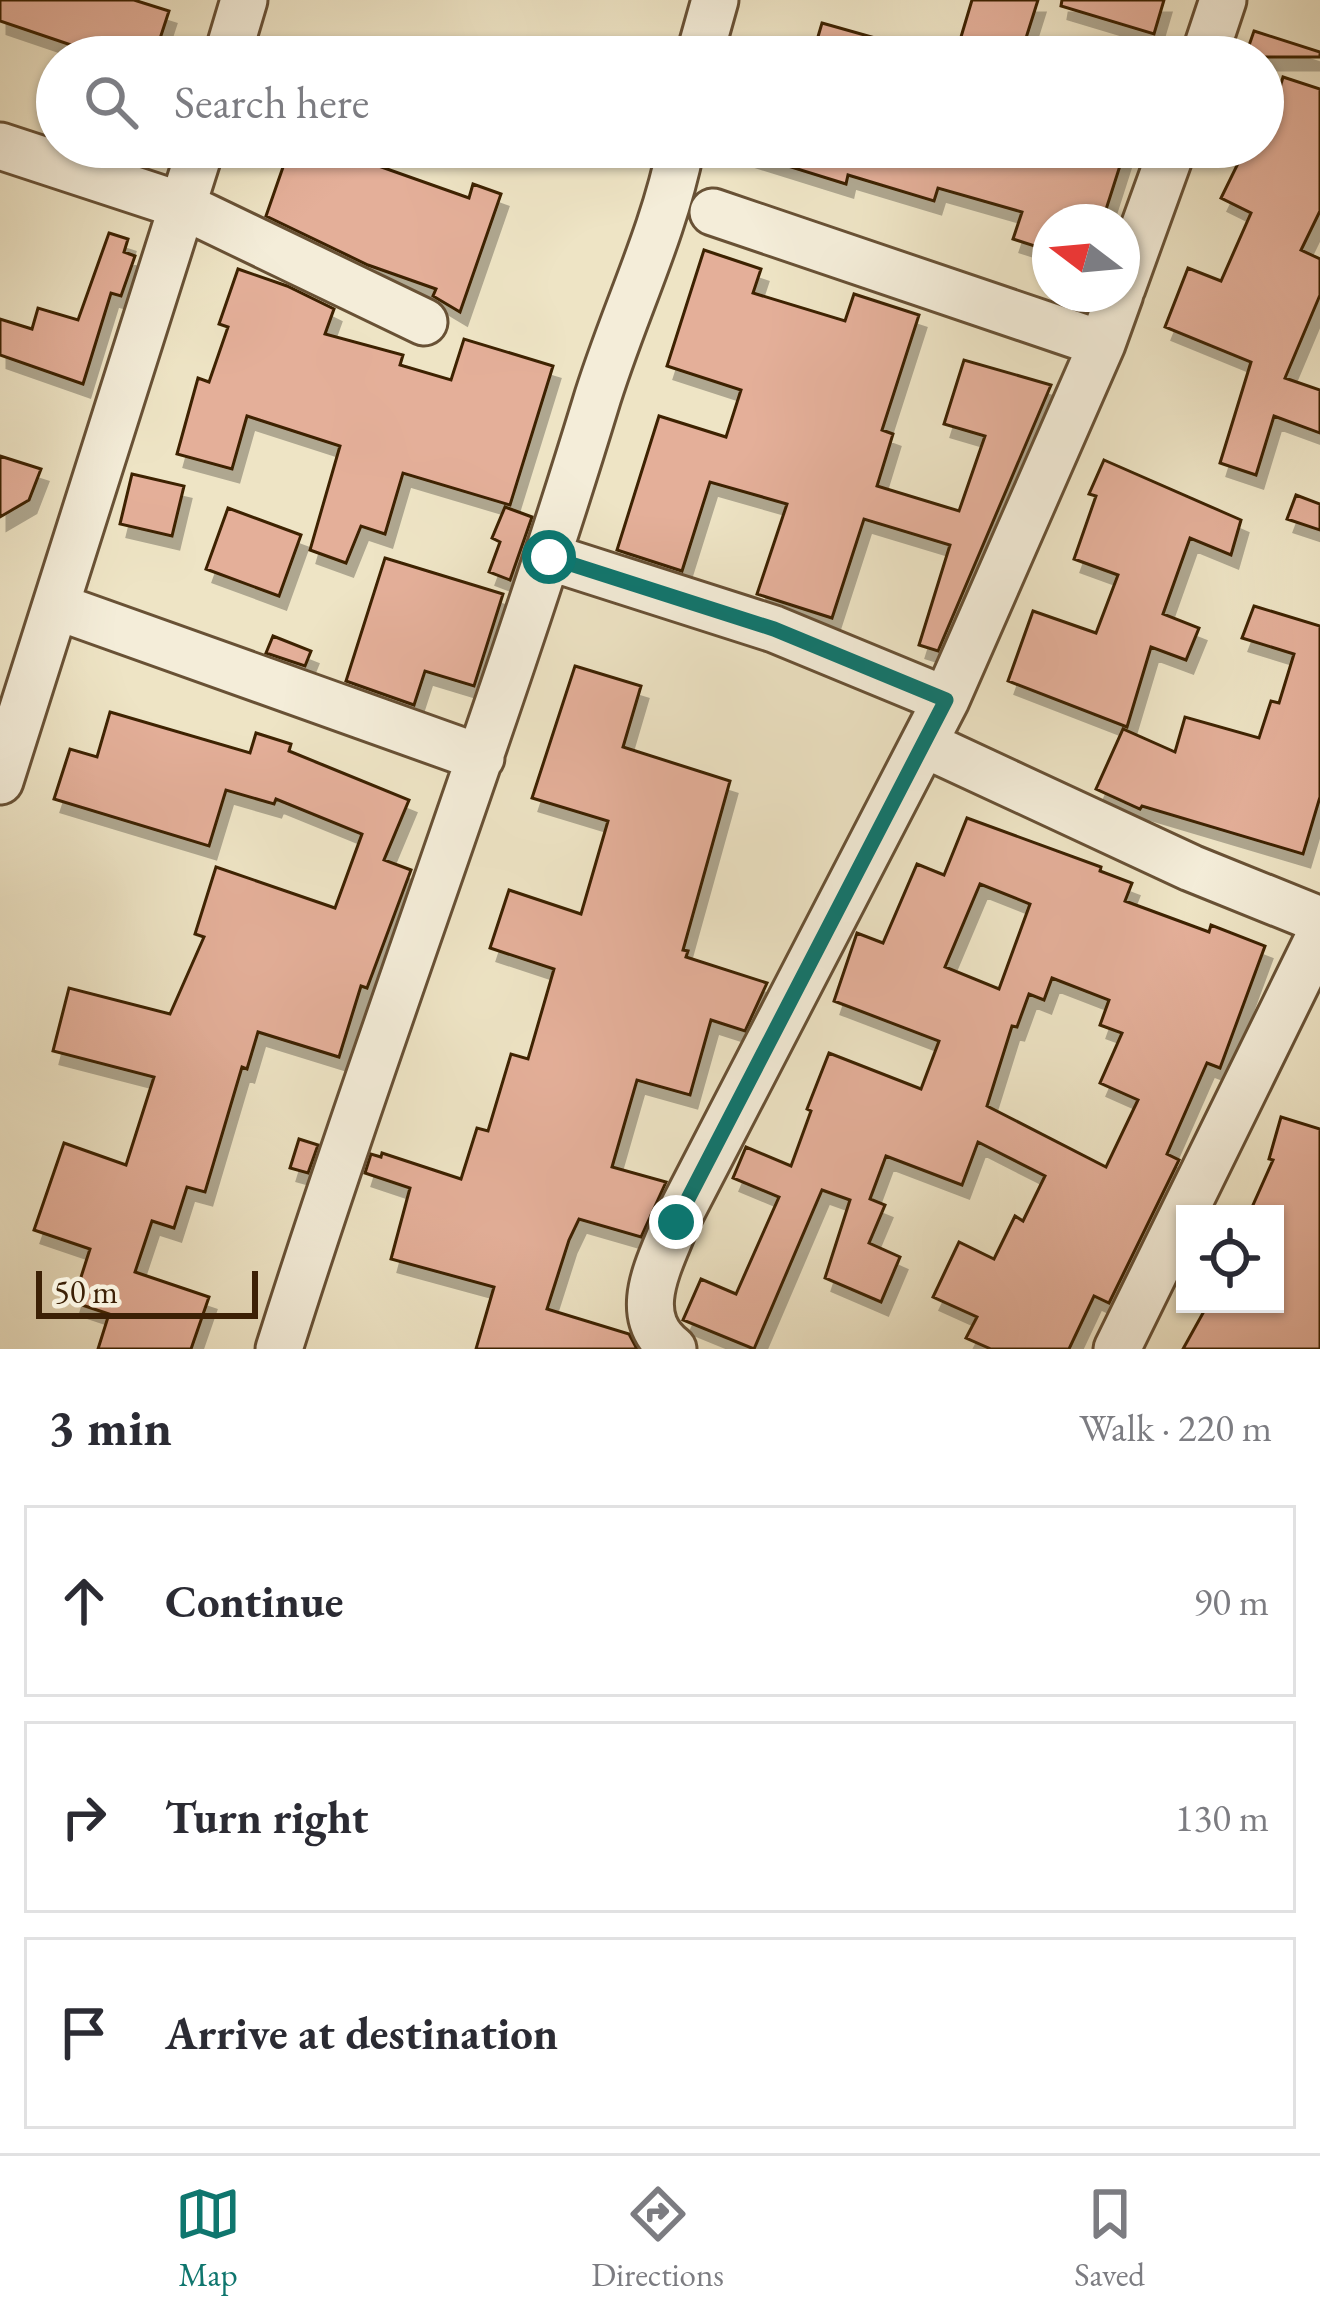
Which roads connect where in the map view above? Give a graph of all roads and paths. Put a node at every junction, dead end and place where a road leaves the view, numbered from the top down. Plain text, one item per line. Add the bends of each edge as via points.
1 (244, 0) edge
2 (715, 0) edge
3 (1223, 0) edge
4 (233, 36) edge
5 (704, 36) edge
6 (1211, 36) edge
7 (0, 146) edge
8 (36, 158) edge
9 (67, 168) edge
10 (195, 168) edge
11 (677, 168) edge
12 (1165, 168) edge
13 (183, 206) junction
14 (713, 212) dead end
15 (1140, 238) edge
16 (1113, 312) edge
17 (424, 322) dead end
18 (1102, 344) junction
19 (549, 557) junction
20 (58, 607) junction
21 (946, 700) junction
22 (924, 744) junction
23 (481, 758) junction
24 (0, 781) edge
25 (1320, 920) edge
26 (1320, 935) edge
27 (279, 1349) edge
28 (673, 1349) edge
29 (1117, 1349) edge

1 - 4 street
2 - 5 street
3 - 6 street
7 - 8 street
9 - 13 street
10 - 13 street
11 - 19 street
12 - 15 street
13 - 17 street
13 - 20 street
14 - 18 street
16 - 18 street
18 - 21 street
19 - 21 street via 774,629
19 - 23 street
20 - 23 street
20 - 24 street
21 - 22 street
22 - 25 street
22 - 28 street via 676,1222 649,1313
23 - 27 street
26 - 29 street

